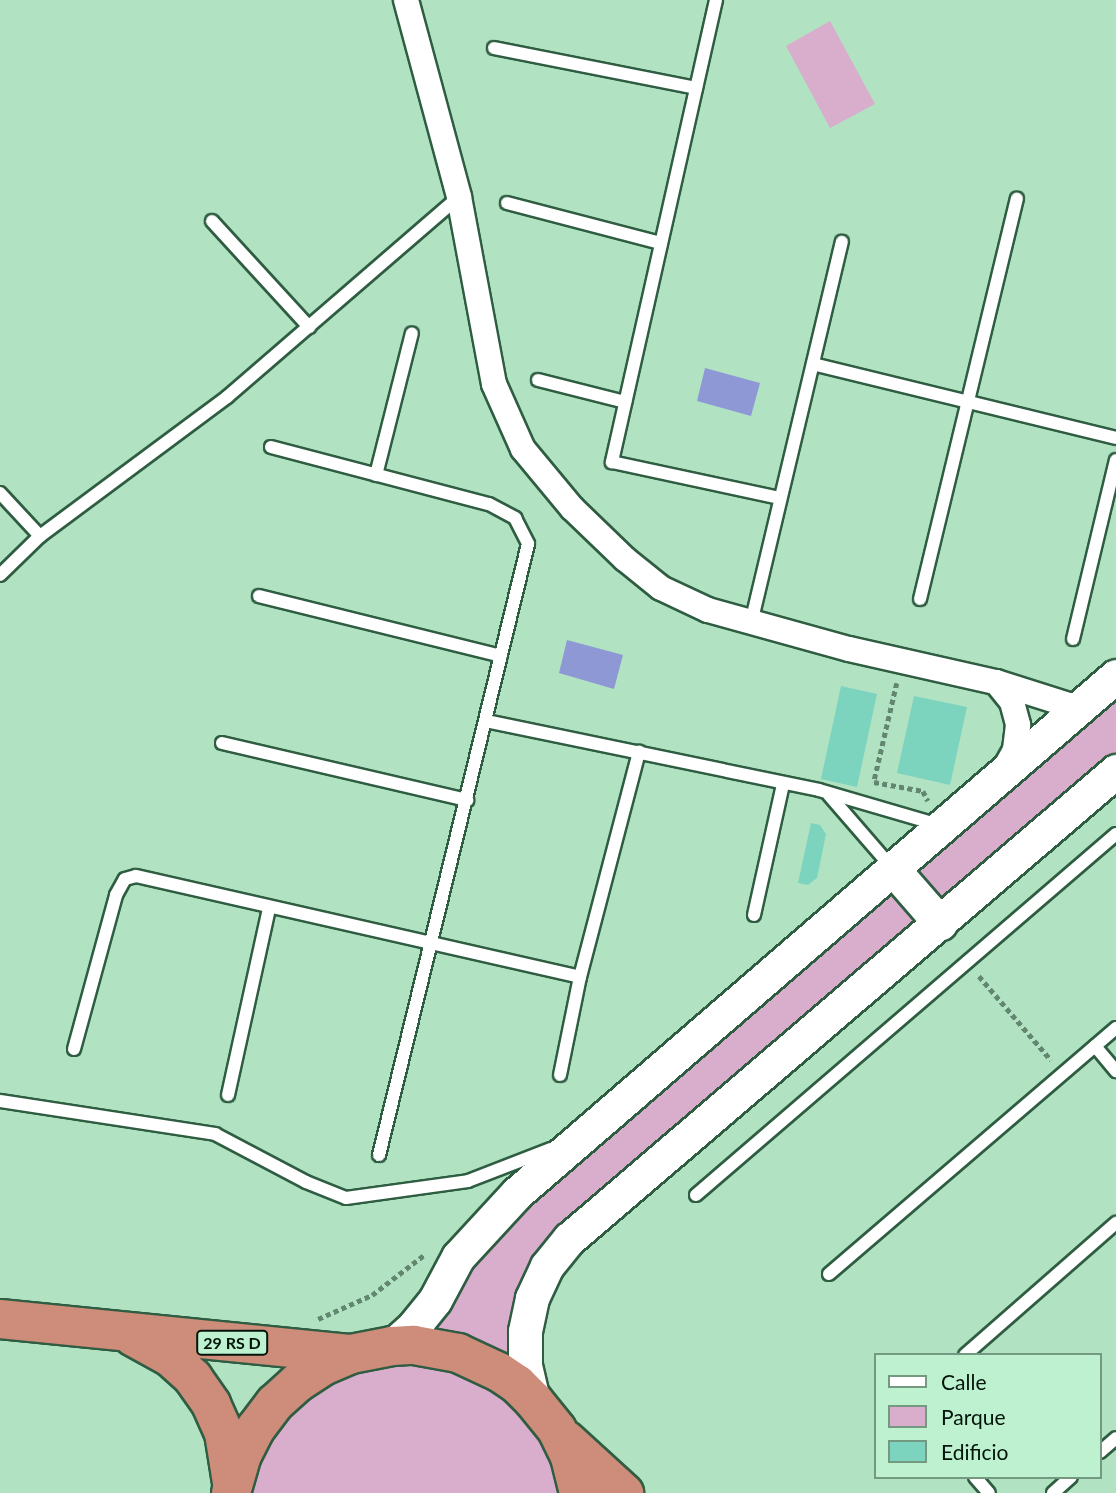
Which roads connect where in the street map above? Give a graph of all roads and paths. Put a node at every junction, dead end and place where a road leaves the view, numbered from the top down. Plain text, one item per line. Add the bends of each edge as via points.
1 (406, 0) edge
2 (716, 0) edge
3 (494, 48) dead end
4 (696, 88) junction
5 (459, 197) junction
6 (1017, 199) dead end
7 (507, 203) dead end
8 (212, 221) dead end
9 (842, 242) dead end
10 (661, 243) junction
11 (309, 327) junction
12 (412, 333) dead end
13 (813, 364) junction
14 (538, 380) dead end
15 (965, 401) junction
16 (625, 402) junction
17 (1116, 438) edge
18 (271, 447) dead end
19 (1116, 460) edge
20 (376, 475) junction
21 (0, 493) edge
22 (780, 498) junction
23 (40, 536) junction
24 (0, 575) edge
25 (259, 596) dead end
26 (920, 599) dead end
27 (751, 622) junction
28 (1073, 639) dead end
29 (501, 656) junction
30 (902, 662) junction
31 (1116, 676) edge
32 (996, 682) junction
33 (1078, 708) junction
34 (486, 721) junction
35 (222, 743) dead end
36 (639, 752) junction
37 (1116, 771) edge
38 (1003, 772) junction
39 (783, 784) junction
40 (829, 795) junction
41 (467, 800) junction
42 (942, 826) junction
43 (1116, 834) edge
44 (893, 869) junction
45 (270, 908) junction
46 (754, 915) dead end
47 (940, 923) junction
48 (433, 945) junction
49 (968, 962) junction
50 (580, 977) junction
51 (1116, 1028) edge
52 (1095, 1046) junction
53 (74, 1049) dead end
54 (1116, 1071) edge
55 (1063, 1074) junction
56 (560, 1075) dead end
57 (228, 1095) dead end
58 (0, 1101) edge
59 (572, 1144) junction
60 (379, 1156) dead end
61 (696, 1195) dead end
62 (1116, 1223) edge
63 (432, 1248) dead end
64 (830, 1275) dead end
65 (0, 1319) edge
66 (313, 1321) dead end
67 (114, 1330) junction
68 (392, 1346) junction
69 (967, 1353) edge
70 (351, 1354) junction
71 (533, 1400) junction
72 (556, 1430) junction
73 (1116, 1438) edge
74 (1102, 1450) edge
75 (977, 1479) edge
76 (1069, 1479) edge
77 (232, 1488) edge
78 (579, 1493) edge
79 (624, 1493) edge
80 (989, 1493) edge
81 (1053, 1493) edge

1 - 5 street
2 - 4 lane
3 - 4 lane
4 - 10 lane
5 - 11 lane
5 - 27 street via 494,384 523,449 572,508 661,588 708,610
6 - 15 lane
7 - 10 lane
8 - 11 lane
9 - 13 lane
10 - 16 lane
11 - 23 lane via 227,397
12 - 20 lane
13 - 15 lane
13 - 22 lane
14 - 16 lane
15 - 17 lane
15 - 26 lane
16 - 22 lane via 612,462
18 - 20 lane
19 - 28 lane
20 - 29 lane via 489,504 515,518 528,544
21 - 23 lane
22 - 27 lane
23 - 24 lane
25 - 29 lane
27 - 30 street
29 - 34 lane
30 - 32 street
30 - 42 path via 874,782 923,791
31 - 33 main road
32 - 33 street
32 - 38 street via 1012,702 1018,725 1015,750
33 - 38 main road
34 - 36 lane
34 - 41 lane
35 - 41 lane
36 - 39 lane
36 - 50 lane
37 - 47 main road
38 - 42 main road
39 - 40 lane
39 - 46 lane
40 - 42 lane
40 - 44 lane
41 - 48 lane
42 - 44 main road
43 - 49 lane
44 - 47 main road
44 - 59 main road
45 - 48 lane
45 - 53 lane via 136,876 125,879 116,895
45 - 57 lane
47 - 71 main road via 569,1239 547,1266 532,1297 524,1331
48 - 50 lane
48 - 60 lane
49 - 55 path
49 - 61 lane
50 - 56 lane
51 - 52 lane
52 - 54 lane
52 - 55 lane
55 - 64 lane
58 - 59 lane via 215,1134 346,1198 468,1181
59 - 68 main road via 517,1193 458,1257 435,1300
62 - 69 lane
63 - 66 path via 372,1295
65 - 67 highway, 29 RS D
67 - 70 highway, 29 RS D
67 - 77 highway, 29 RS D via 143,1340 193,1378 224,1433
68 - 70 highway, 29 RS D
68 - 71 highway, 29 RS D via 436,1348 479,1361
70 - 77 highway, 29 RS D via 297,1382 275,1403 242,1455
71 - 72 highway, 29 RS D
72 - 78 highway, 29 RS D via 570,1457
72 - 79 highway
73 - 74 lane
75 - 80 lane
76 - 81 lane

